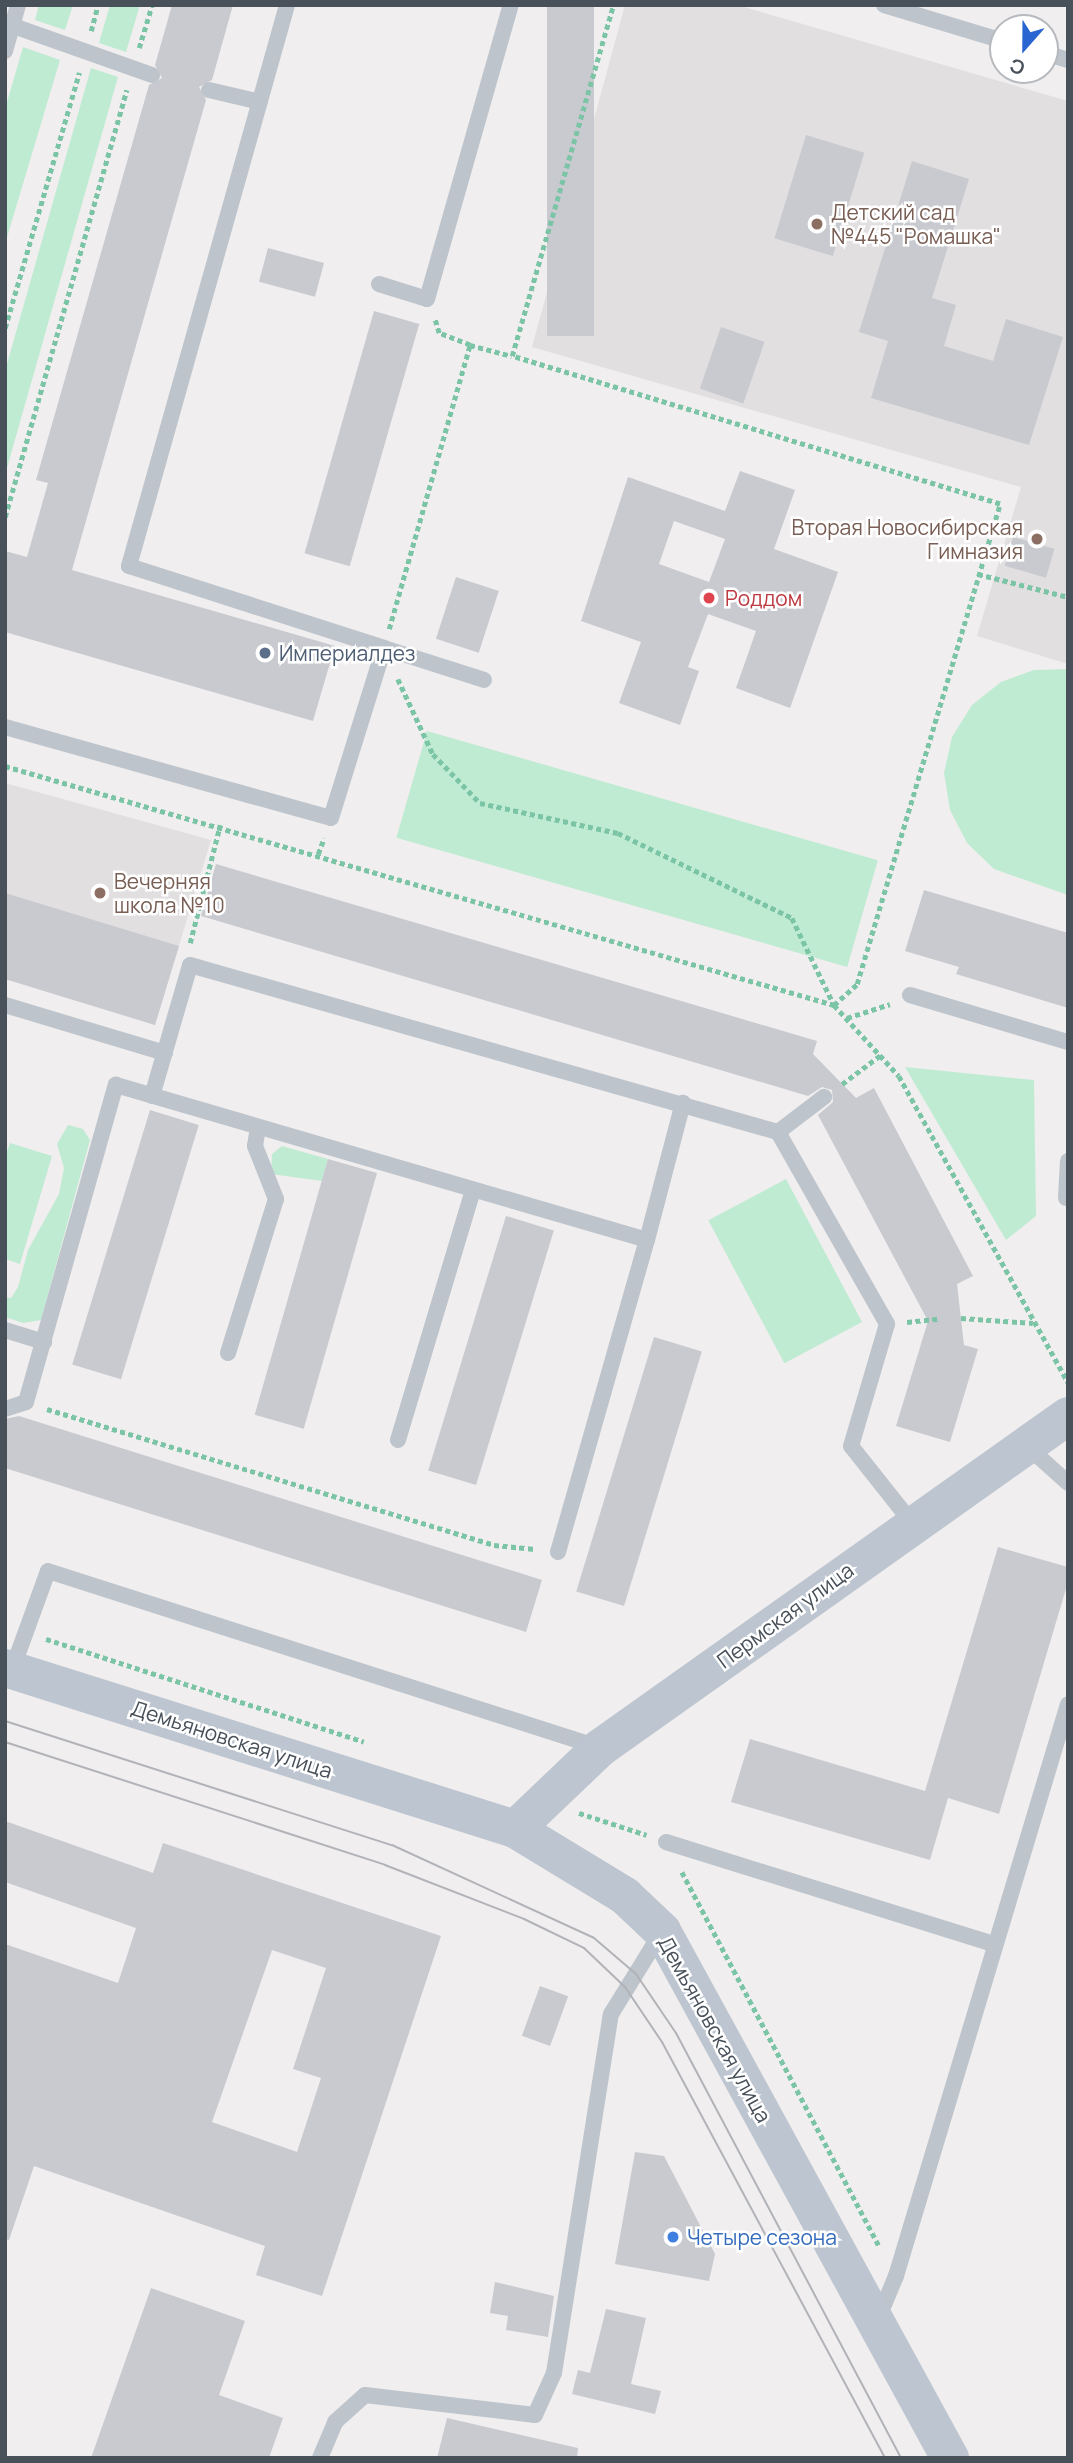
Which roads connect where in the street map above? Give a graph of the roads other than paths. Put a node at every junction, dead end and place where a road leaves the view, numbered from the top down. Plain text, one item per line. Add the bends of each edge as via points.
1 (18, 5) edge
2 (287, 5) edge
3 (510, 5) edge
4 (884, 5) edge
5 (9, 25) edge
6 (989, 37) edge
7 (5, 51) edge
8 (152, 75) dead end
9 (209, 90) dead end
10 (260, 102) junction
11 (379, 284) dead end
12 (384, 648) junction
13 (484, 680) dead end
14 (5, 727) edge
15 (910, 995) road end
16 (5, 1005) edge
17 (1068, 1042) edge
18 (164, 1053) junction
19 (152, 1096) junction
20 (824, 1097) dead end
21 (682, 1104) junction
22 (258, 1127) junction
23 (778, 1132) junction
24 (1068, 1161) edge
25 (473, 1190) junction
26 (1066, 1198) edge
27 (646, 1240) junction
28 (5, 1330) edge
29 (44, 1342) junction
30 (228, 1353) dead end
31 (5, 1409) edge
32 (1068, 1416) edge
33 (398, 1440) dead end
34 (1028, 1447) junction
35 (1068, 1483) edge
36 (912, 1523) junction
37 (558, 1552) road end
38 (9, 1669) edge
39 (1068, 1704) edge
40 (600, 1748) junction
41 (515, 1829) junction
42 (666, 1842) dead end
43 (662, 1931) junction
44 (993, 1944) junction
45 (877, 2321) junction
46 (320, 2458) edge
47 (950, 2458) edge

1 - 5 lane
2 - 10 lane
3 - 11 lane via 428,299
4 - 6 lane
5 - 7 lane
5 - 8 lane
9 - 10 lane
10 - 12 lane via 129,566
12 - 13 lane
12 - 14 lane via 331,818
15 - 17 lane
16 - 18 lane
18 - 19 lane
18 - 21 lane via 190,965
19 - 22 lane
19 - 29 lane via 116,1085
20 - 23 lane
21 - 23 lane
21 - 27 lane
22 - 25 lane
22 - 30 lane via 255,1146 276,1199
23 - 36 lane via 887,1324 851,1446
24 - 26 lane
25 - 27 lane
25 - 33 lane
27 - 37 lane
28 - 29 lane
29 - 31 lane via 26,1402
32 - 34 street, Пермская улица
34 - 35 lane
34 - 36 street, Пермская улица
36 - 40 street, Пермская улица
38 - 40 lane via 48,1571
38 - 41 street, Демьяновская улица
39 - 44 lane
40 - 41 street, Пермская улица
41 - 43 street, Демьяновская улица via 625,1896
42 - 44 lane
43 - 45 street, Демьяновская улица
43 - 46 lane via 611,2014 554,2373 535,2415 365,2395 335,2422
44 - 45 lane via 895,2276
45 - 47 street, Демьяновская улица

